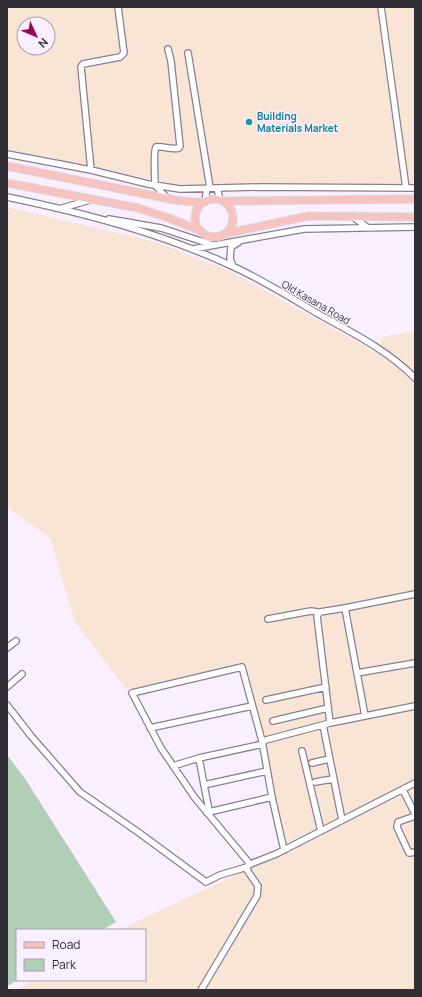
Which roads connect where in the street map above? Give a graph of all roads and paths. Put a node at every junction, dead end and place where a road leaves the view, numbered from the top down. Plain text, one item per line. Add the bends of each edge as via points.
1 (118, 7) edge
2 (381, 7) edge
3 (168, 49) dead end
4 (188, 53) dead end
5 (7, 154) edge
6 (7, 166) edge
7 (91, 170) junction
8 (7, 183) edge
9 (155, 185) junction
10 (208, 188) junction
11 (217, 188) junction
12 (406, 188) junction
13 (415, 188) edge
14 (7, 197) edge
15 (167, 198) junction
16 (92, 199) junction
17 (415, 199) edge
18 (222, 201) junction
19 (204, 202) junction
20 (62, 208) junction
21 (352, 216) junction
22 (415, 217) edge
23 (102, 219) junction
24 (415, 227) edge
25 (368, 228) junction
26 (201, 231) junction
27 (224, 234) junction
28 (245, 239) junction
29 (213, 245) junction
30 (194, 249) junction
31 (233, 266) junction
32 (415, 378) edge
33 (415, 594) edge
34 (345, 608) junction
35 (318, 612) junction
36 (268, 619) dead end
37 (16, 641) dead end
38 (7, 648) edge
39 (415, 663) edge
40 (357, 673) junction
41 (22, 674) dead end
42 (326, 686) junction
43 (7, 687) edge
44 (266, 700) dead end
45 (7, 705) edge
46 (252, 706) junction
47 (415, 706) edge
48 (328, 708) junction
49 (365, 716) junction
50 (273, 720) dead end
51 (330, 723) junction
52 (323, 725) junction
53 (150, 728) junction
54 (262, 742) junction
55 (302, 751) dead end
56 (198, 758) junction
57 (329, 759) junction
58 (312, 764) dead end
59 (173, 766) junction
60 (267, 771) junction
61 (333, 779) junction
62 (316, 782) dead end
63 (415, 783) edge
64 (204, 785) junction
65 (403, 790) junction
66 (272, 797) junction
67 (208, 812) junction
68 (415, 815) edge
69 (342, 820) junction
70 (321, 831) junction
71 (284, 850) junction
72 (415, 852) edge
73 (248, 866) junction
74 (201, 990) edge

1 - 7 street via 124,53 120,57 83,64 81,68
2 - 12 street
3 - 9 street via 180,146 177,149 156,147
4 - 10 street
5 - 7 street
6 - 15 main road
7 - 9 street
8 - 16 main road
9 - 10 street via 180,189
9 - 15 street
10 - 11 street
10 - 19 street
11 - 12 street
11 - 18 street
12 - 13 street
14 - 20 street
15 - 19 main road
16 - 20 street
16 - 26 main road via 138,208
17 - 18 main road
18 - 19 main road via 212,199
18 - 27 main road via 230,208 233,217 232,226
19 - 26 main road via 196,217
20 - 23 street
21 - 22 main road
21 - 25 street
21 - 27 main road via 308,216
23 - 29 street via 161,228
23 - 30 street, Old Kasana Road
24 - 25 street
25 - 28 street via 304,229
26 - 27 main road via 215,237
28 - 29 street
28 - 31 street via 231,248 230,259
29 - 30 street
30 - 31 street, Old Kasana Road
31 - 32 street, Old Kasana Road via 386,352
33 - 34 street
34 - 35 street
34 - 40 street
35 - 36 street
35 - 42 street
37 - 38 street
39 - 40 street
40 - 49 street
41 - 43 street
42 - 44 street
42 - 48 street
45 - 73 street via 80,792 206,882
46 - 53 street
46 - 53 street via 242,667 132,693
46 - 54 street
47 - 49 street
48 - 50 street
48 - 51 street
49 - 51 street
51 - 52 street
52 - 54 street
52 - 57 street
53 - 59 street
54 - 56 street
54 - 60 street
55 - 70 street
56 - 59 street
56 - 64 street
57 - 58 street
57 - 61 street
59 - 67 street
60 - 64 street
60 - 66 street
61 - 62 street
61 - 69 street
63 - 65 street
64 - 67 street
65 - 68 street
65 - 69 street
66 - 67 street
66 - 71 street
67 - 73 street
68 - 72 street via 398,822 397,826 409,853
69 - 70 street
70 - 71 street
71 - 73 street
73 - 74 street via 247,870 258,886 257,896

